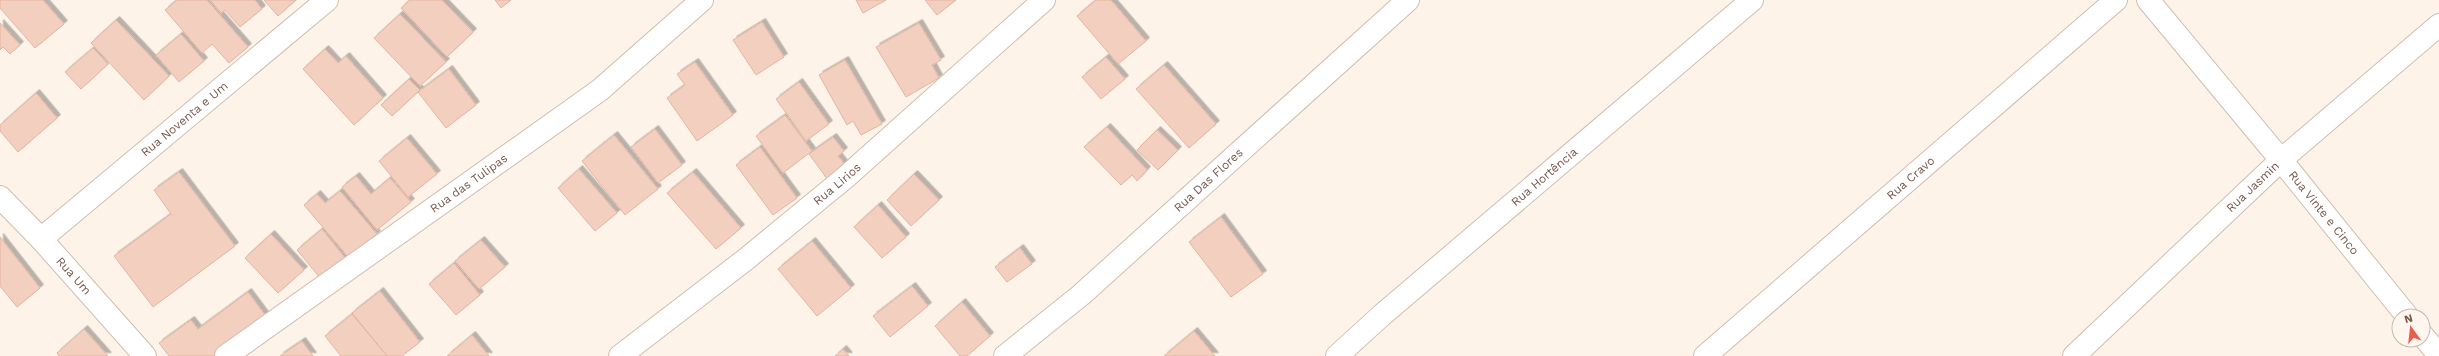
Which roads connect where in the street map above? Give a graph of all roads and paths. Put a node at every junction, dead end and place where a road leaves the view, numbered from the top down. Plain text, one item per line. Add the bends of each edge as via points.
1 (327, 0) edge
2 (702, 0) edge
3 (1044, 0) edge
4 (1408, 0) edge
5 (1752, 0) edge
6 (2116, 0) edge
7 (2148, 0) edge
8 (2439, 26) edge
9 (2281, 160) junction
10 (0, 197) edge
11 (41, 239) junction
12 (2401, 308) edge
13 (2431, 346) edge
14 (2439, 355) edge
15 (145, 356) edge
16 (226, 356) edge
17 (620, 356) edge
18 (1005, 356) edge
19 (1337, 356) edge
20 (1704, 356) edge
21 (2074, 356) edge

1 - 11 street, Rua Noventa e Um
2 - 16 street, Rua das Tulipas via 600,90
3 - 17 street, Rua Lirios via 846,177 745,260
4 - 18 street, Rua Das Flores via 1081,295
5 - 19 street, Rua Hortência
6 - 20 street, Rua Cravo
7 - 9 street, Rua Vinte e Cinco
8 - 9 street, Rua Jasmin
9 - 12 street, Rua Vinte e Cinco
9 - 21 street, Rua Jasmin
10 - 11 street, Rua Um
11 - 15 street, Rua Um
13 - 14 street

